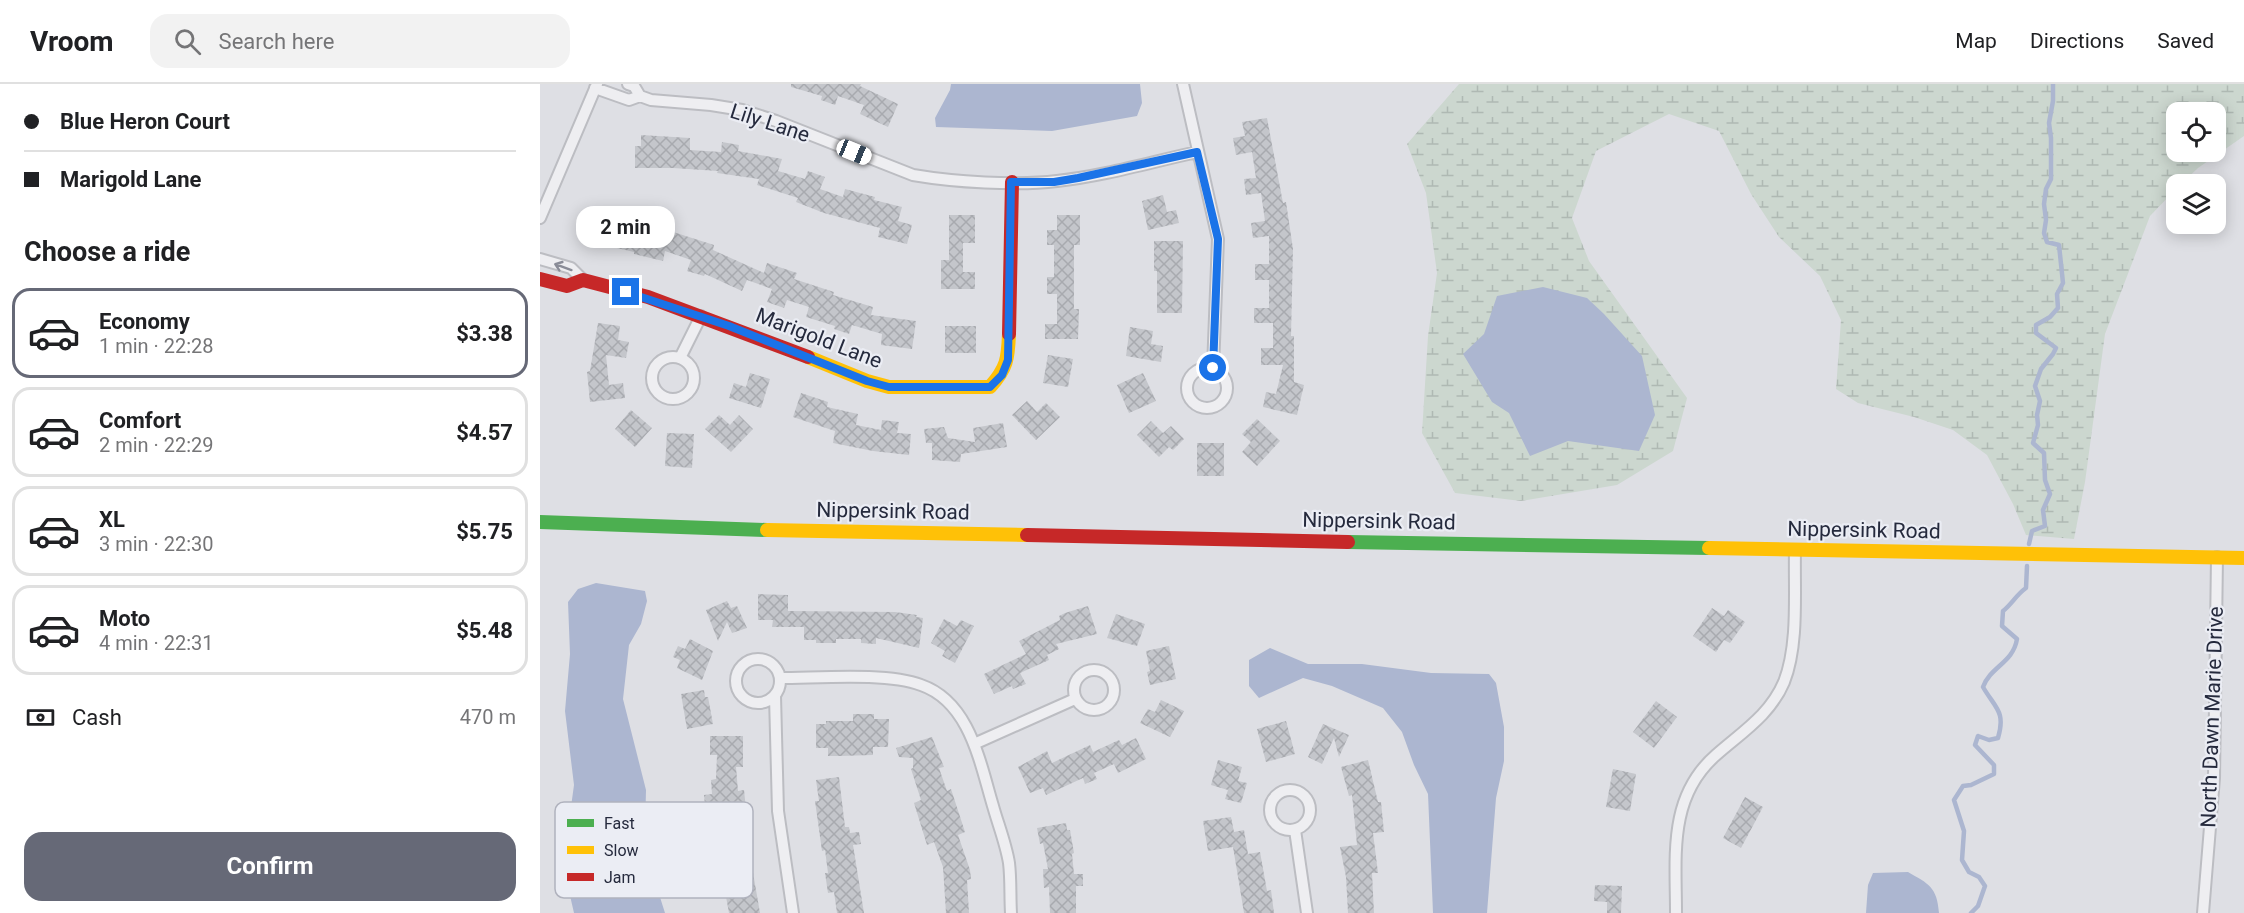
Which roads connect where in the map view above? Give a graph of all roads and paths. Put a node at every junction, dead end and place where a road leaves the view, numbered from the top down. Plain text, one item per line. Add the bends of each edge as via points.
1 (628, 84) edge
2 (1183, 84) edge
3 (596, 86) edge
4 (640, 96) junction
5 (1197, 152) junction
6 (1011, 182) junction
7 (540, 218) edge
8 (540, 259) edge
9 (540, 279) edge
10 (583, 280) junction
11 (701, 316) junction
12 (680, 358) junction
13 (1213, 368) dead end
14 (540, 522) edge
15 (1795, 550) junction
16 (2217, 557) junction
17 (2244, 558) edge
18 (780, 678) junction
19 (775, 696) junction
20 (1075, 699) dead end
21 (974, 744) junction
22 (1294, 830) dead end
23 (793, 913) edge
24 (1011, 913) edge
25 (1307, 913) edge
26 (1676, 913) edge
27 (2203, 913) edge

1 - 4 street
2 - 5 street
3 - 4 street, Lily Lane via 629,100
3 - 7 street
4 - 6 street, Lily Lane via 742,110 913,175
5 - 6 street, Lily Lane via 1054,182
5 - 13 street via 1218,239
6 - 11 street, Marigold Lane via 1008,360 1002,375 990,387 889,387
10 -> 8 street via 571,268
9 - 10 street, Marigold Lane via 567,286
10 - 11 street, Marigold Lane
11 - 12 street
12 - 12 street via 691,367 692,387 682,397 662,397 653,386 652,372 666,357
14 - 15 street, Nippersink Road
15 - 16 street, Nippersink Road
15 - 26 street via 1792,652 1784,681 1774,702 1756,723 1697,773 1684,797 1677,832
16 - 17 street, Nippersink Road
16 - 27 street, North Dawn Marie Drive via 2214,778
18 - 19 street
18 - 19 street via 771,662 756,659 742,665 736,678 738,692 749,702 763,703
18 - 21 street via 889,679 922,685 952,706
19 - 23 street via 778,811
20 - 21 street
21 - 24 street via 1009,862
22 - 25 street

